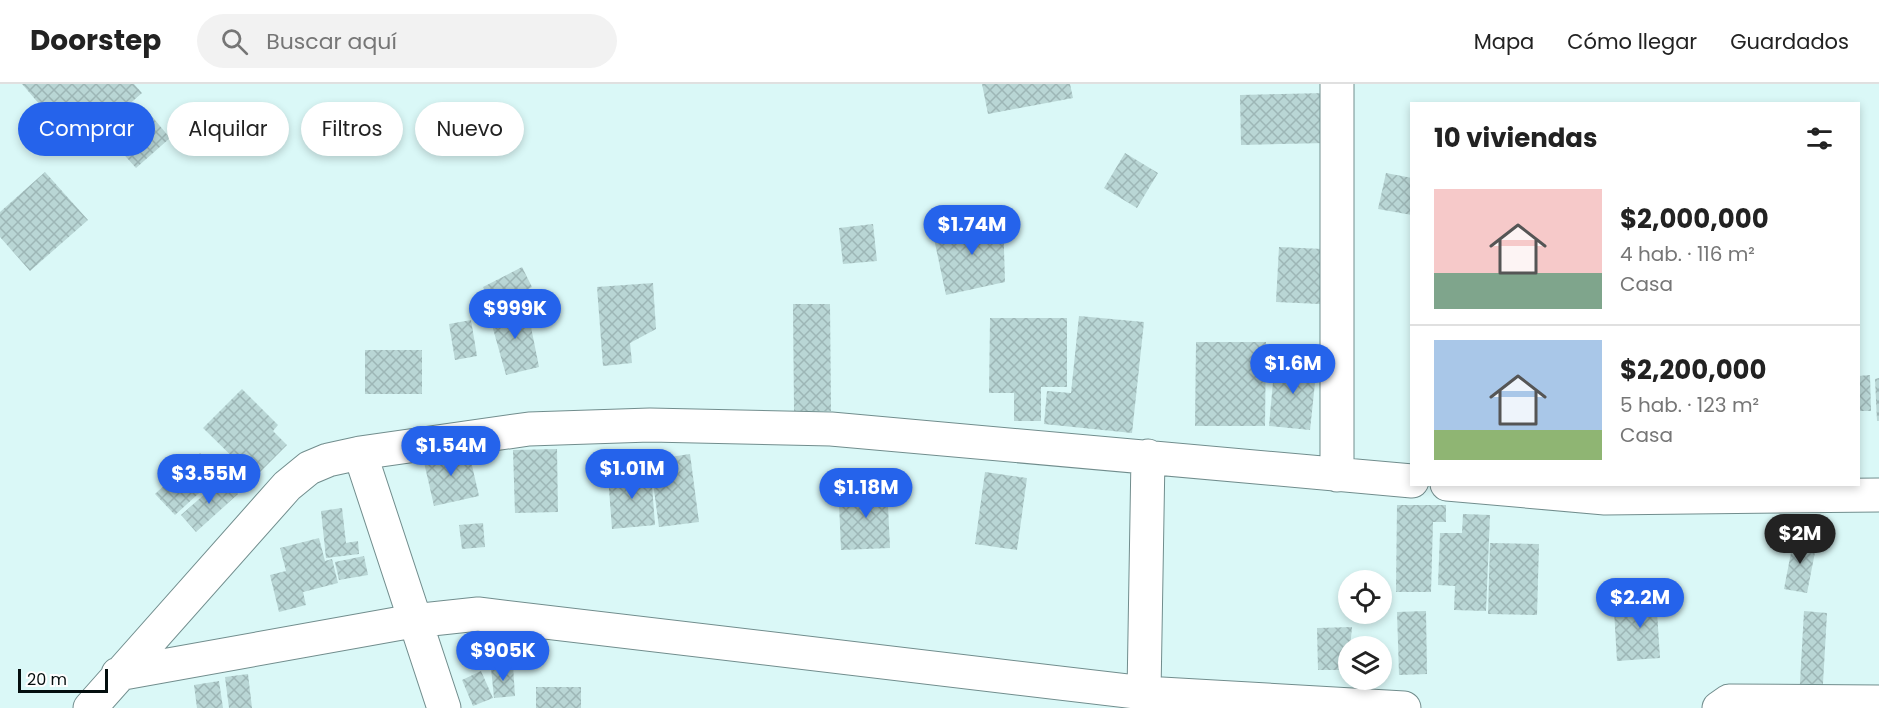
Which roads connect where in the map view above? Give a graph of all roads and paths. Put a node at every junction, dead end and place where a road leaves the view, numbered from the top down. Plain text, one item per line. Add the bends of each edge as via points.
1 (1337, 84) edge
2 (360, 453) junction
3 (1149, 456) junction
4 (1337, 475) junction
5 (1410, 482) edge
6 (1470, 486) edge
7 (1879, 495) edge
8 (413, 621) junction
9 (118, 674) junction
10 (1144, 693) junction
11 (1879, 702) edge
12 (90, 708) edge
13 (444, 708) edge
14 (1404, 708) edge
15 (1719, 708) edge

1 - 4 street
2 - 3 street via 529,429 650,425 831,429
2 - 8 street
2 - 9 street via 309,468 287,486
3 - 4 street
3 - 10 street
4 - 5 street
6 - 7 street via 1605,498
8 - 9 street
8 - 10 street via 499,615
8 - 13 street
9 - 12 street
10 - 14 street
11 - 15 street via 1729,701

